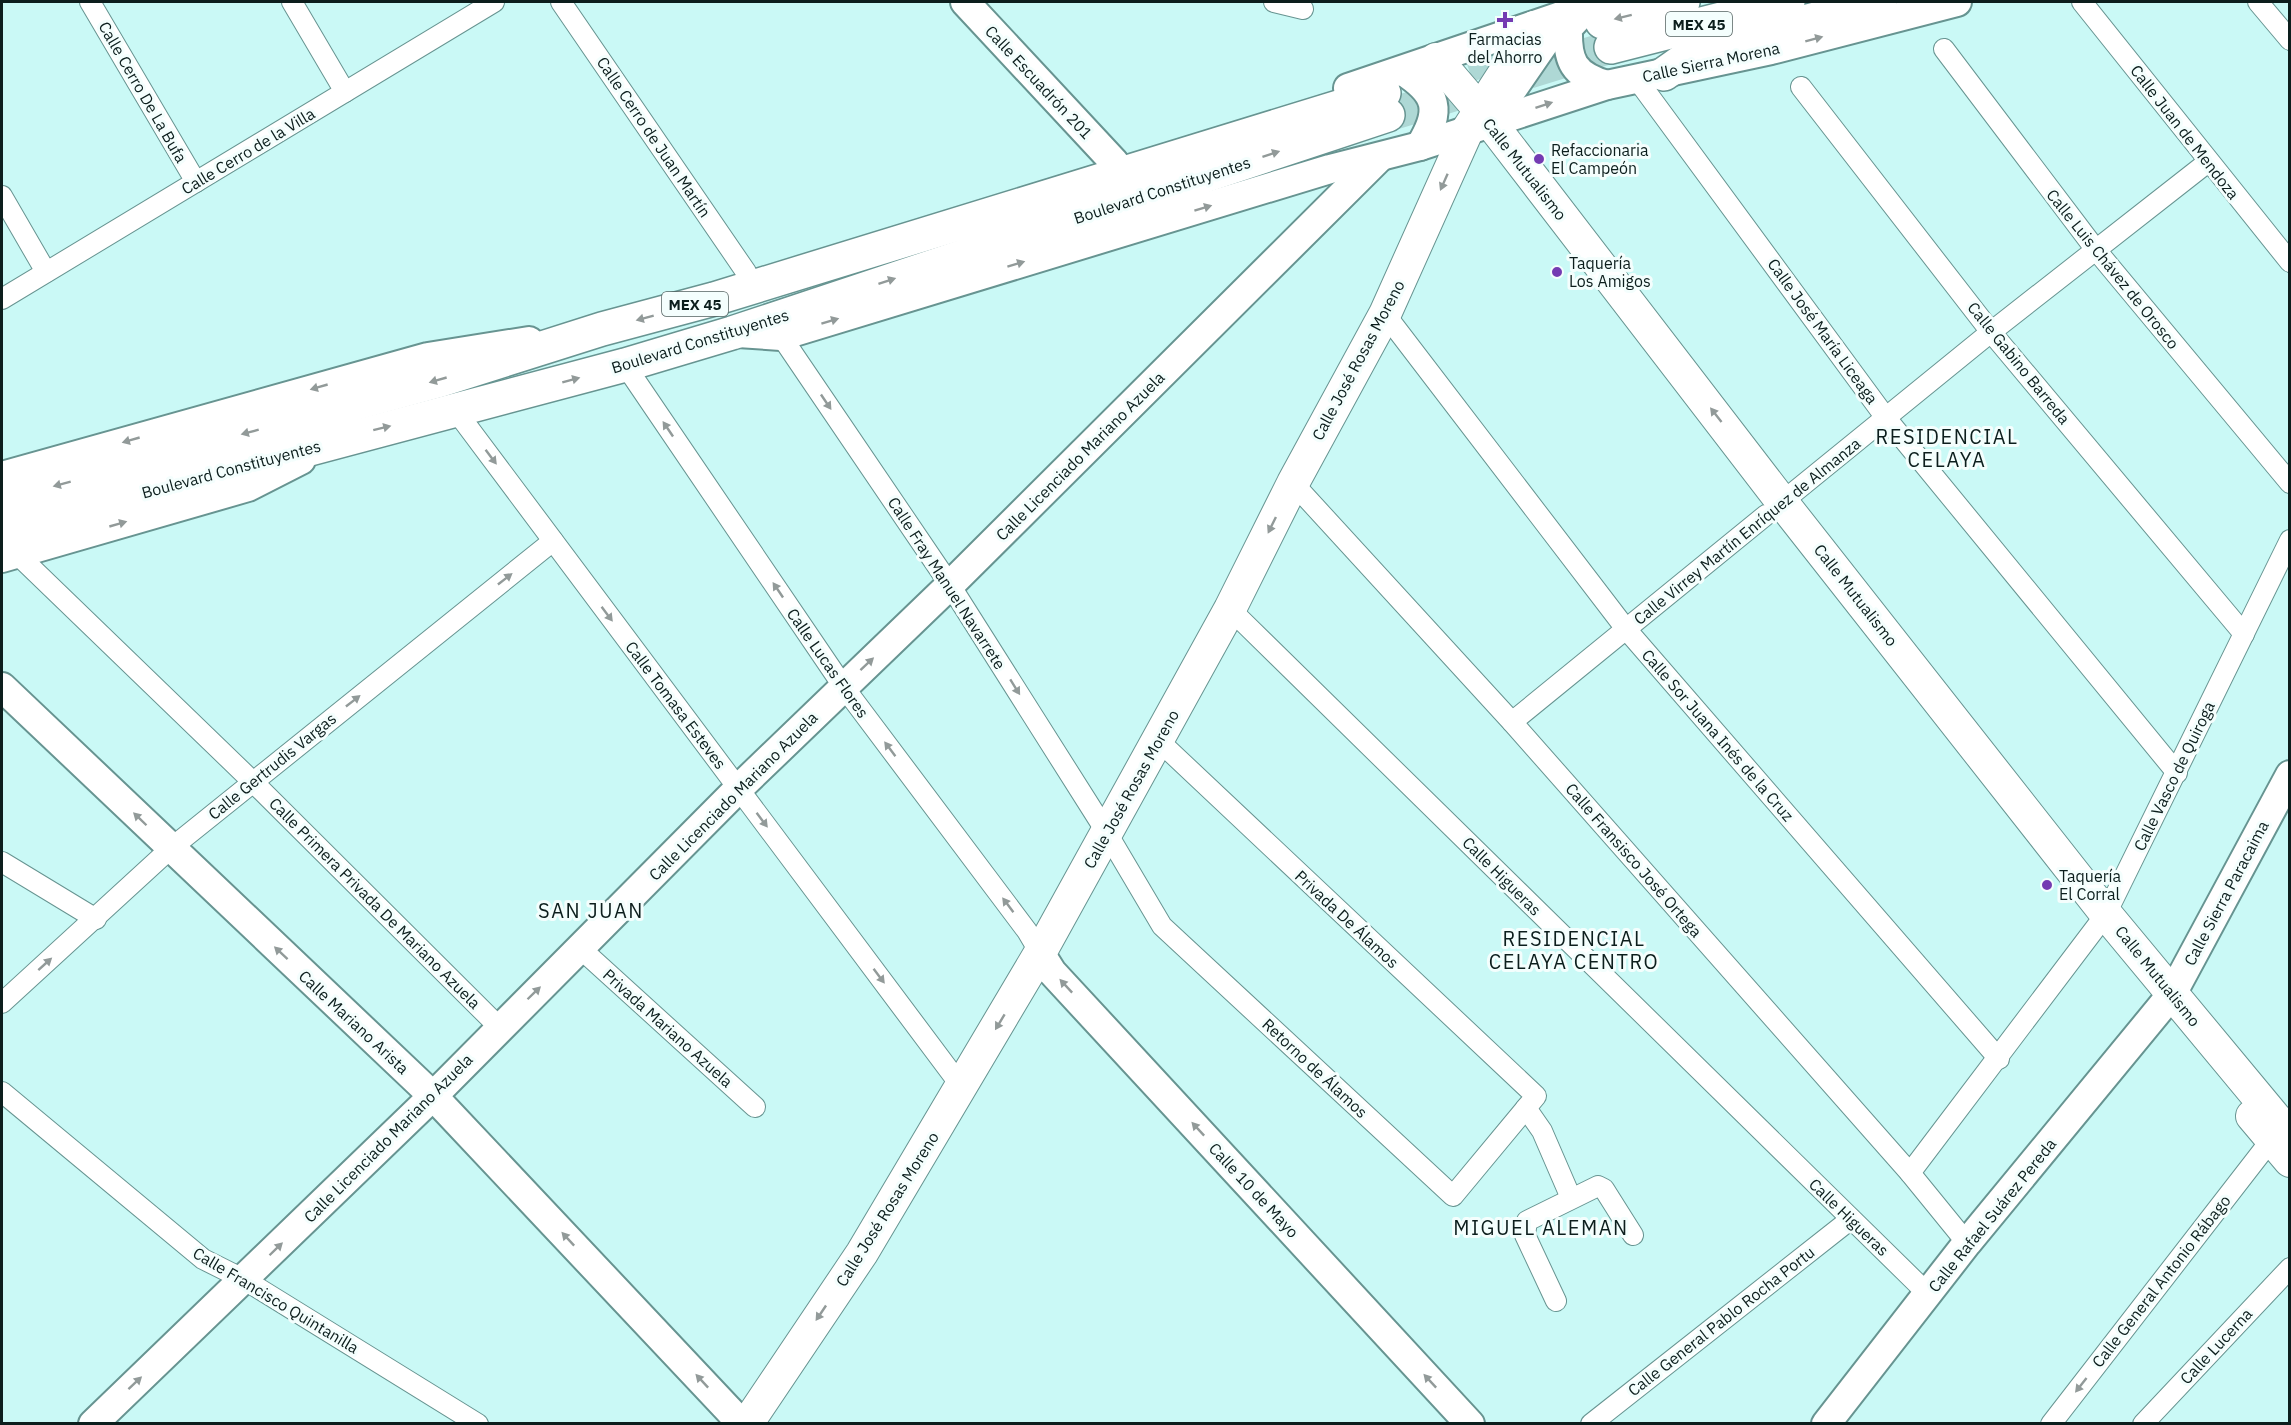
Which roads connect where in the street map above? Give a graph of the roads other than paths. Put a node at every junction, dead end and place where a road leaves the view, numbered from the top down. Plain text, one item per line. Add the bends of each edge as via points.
1 (90, 2) edge
2 (292, 2) edge
3 (493, 2) edge
4 (561, 2) edge
5 (965, 2) edge
6 (1274, 2) edge
7 (1683, 2) edge
8 (1788, 2) edge
9 (1880, 2) edge
10 (1957, 2) edge
11 (2082, 2) edge
12 (2258, 2) edge
13 (1303, 9) dead end
14 (1578, 15) edge
15 (2289, 40) edge
16 (1944, 49) dead end
17 (1436, 59) junction
18 (1650, 76) junction
19 (1607, 85) junction
20 (1801, 87) dead end
21 (345, 92) junction
22 (1392, 93) junction
23 (1479, 121) junction
24 (1420, 146) junction
25 (1380, 158) joint
26 (1114, 162) junction
27 (2208, 162) junction
28 (1338, 180) junction
29 (196, 183) junction
30 (2, 196) edge
31 (2096, 250) junction
32 (2289, 262) edge
33 (46, 272) junction
34 (746, 272) junction
35 (714, 299) junction
36 (2, 300) edge
37 (1385, 314) junction
38 (602, 329) junction
39 (1991, 332) junction
40 (732, 333) junction
41 (781, 336) junction
42 (625, 365) junction
43 (456, 411) junction
44 (1886, 418) junction
45 (2, 476) edge
46 (1293, 483) junction
47 (2289, 483) edge
48 (2, 500) edge
49 (1774, 508) junction
50 (2289, 540) edge
51 (553, 541) junction
52 (7, 548) edge
53 (950, 585) junction
54 (1230, 609) junction
55 (1626, 629) junction
56 (2244, 633) junction
57 (843, 686) junction
58 (2, 687) edge
59 (1512, 722) junction
60 (1159, 741) junction
61 (2177, 773) junction
62 (2289, 775) edge
63 (252, 781) junction
64 (738, 789) junction
65 (1107, 833) junction
66 (170, 849) junction
67 (2, 862) edge
68 (96, 919) junction
69 (2101, 922) junction
70 (581, 949) junction
71 (1040, 953) junction
72 (2166, 1001) junction
73 (2, 1003) edge
74 (499, 1027) junction
75 (1999, 1059) junction
76 (962, 1086) junction
77 (2, 1092) edge
78 (433, 1096) junction
79 (1531, 1102) junction
80 (754, 1107) dead end
81 (2284, 1133) edge
82 (1910, 1173) junction
83 (1571, 1198) junction
84 (1851, 1219) junction
85 (1633, 1235) dead end
86 (1967, 1243) junction
87 (2289, 1268) edge
88 (245, 1280) junction
89 (1928, 1294) junction
90 (1556, 1301) dead end
91 (93, 1424) edge
92 (478, 1424) edge
93 (742, 1424) edge
94 (747, 1424) edge
95 (1470, 1424) edge
96 (1591, 1424) edge
97 (1826, 1424) edge
98 (2052, 1424) edge
99 (2143, 1424) edge

1 - 29 street, Calle Cerro De La Bufa
2 - 21 street
3 - 21 street, Calle Cerro de la Villa
4 - 34 street, Calle Cerro de Juan Martín
5 - 26 street, Calle Escuadrón 201
6 - 13 street
7 -> 14 highway, MEX 45
8 - 14 highway, MEX 45
9 - 18 highway via 1698,50
18 -> 10 street, Calle Sierra Morena via 1771,50
11 - 27 street, Calle Juan de Mendoza
12 - 15 street
14 - 17 street
14 - 19 street via 1568,28 1568,52 1577,69 1592,81
14 - 23 main road, Calle José Rosas Moreno
16 - 31 street, Calle Luis Chávez de Orosco
17 - 22 street
17 - 23 main road, Calle Mutualismo
18 - 19 street, Calle Sierra Morena
18 - 44 street, Calle José María Liceaga
23 -> 19 street, Calle Sierra Morena
20 - 39 street, Calle Gabino Barreda
21 - 29 street, Calle Cerro de la Villa
22 - 24 street via 1418,81 1429,93 1435,106 1429,132
22 - 26 street
22 - 35 highway, Boulevard Constituyentes / MEX 45
40 -> 22 highway, Boulevard Constituyentes / MEX 45
23 - 24 street, Calle Sierra Morena
23 -> 37 main road, Calle José Rosas Moreno
23 - 49 main road, Calle Mutualismo
24 - 25 street, Calle Sierra Morena
25 - 28 street, Calle Licenciado Mariano Azuela
26 - 34 street
27 - 31 street, Calle Virrey Martín Enríquez de Almanza
27 - 32 street, Calle Juan de Mendoza
41 -> 28 street
28 - 53 street, Calle Licenciado Mariano Azuela
29 - 33 street, Calle Cerro de la Villa
30 - 33 street
31 - 39 street, Calle Virrey Martín Enríquez de Almanza
31 - 47 street, Calle Luis Chávez de Orosco
33 - 36 street, Calle Cerro de la Villa
34 - 35 street
35 -> 38 highway, Boulevard Constituyentes / MEX 45
37 - 46 main road, Calle José Rosas Moreno
37 - 55 street, Calle Sor Juana Inés de la Cruz
38 -> 45 street via 428,357
38 -> 48 highway, Boulevard Constituyentes / MEX 45 via 441,380
39 - 44 street, Calle Virrey Martín Enríquez de Almanza
39 - 56 street, Calle Gabino Barreda
40 - 41 street
40 - 42 highway, Boulevard Constituyentes / MEX 45
41 -> 53 street, Calle Fray Manuel Navarrete
43 -> 42 highway, Boulevard Constituyentes / MEX 45
57 -> 42 street, Calle Lucas Flores
43 -> 51 street, Calle Tomasa Esteves
52 -> 43 highway, Boulevard Constituyentes / MEX 45 via 346,437
44 - 49 street, Calle Virrey Martín Enríquez de Almanza
44 - 61 street, Calle José María Liceaga
46 -> 54 main road, Calle José Rosas Moreno
46 - 59 street, Calle Fransisco José Ortega
49 - 55 street, Calle Virrey Martín Enríquez de Almanza
49 - 69 main road, Calle Mutualismo
50 - 56 street, Calle Vasco de Quiroga
63 -> 51 street, Calle Gertrudis Vargas
51 -> 64 street, Calle Tomasa Esteves
52 - 63 street, Calle Primera Privada De Mariano Azuela
57 -> 53 street, Calle Licenciado Mariano Azuela
53 -> 65 street, Calle Fray Manuel Navarrete
54 - 60 main road, Calle José Rosas Moreno
54 - 84 street, Calle Higueras
55 - 59 street, Calle Virrey Martín Enríquez de Almanza
55 - 75 street, Calle Sor Juana Inés de la Cruz
56 - 61 street, Calle Vasco de Quiroga
57 - 64 street, Calle Licenciado Mariano Azuela
71 -> 57 street, Calle Lucas Flores
66 -> 58 street, Calle Mariano Arista
59 - 82 street, Calle Fransisco José Ortega
60 - 65 main road, Calle José Rosas Moreno
60 - 79 street, Privada De Álamos
61 - 69 street, Calle Vasco de Quiroga
62 - 72 street, Calle Sierra Paracaima
63 - 66 street, Calle Gertrudis Vargas
63 - 74 street, Calle Primera Privada De Mariano Azuela
64 - 70 street, Calle Licenciado Mariano Azuela
64 -> 76 street, Calle Tomasa Esteves
65 - 71 main road, Calle José Rosas Moreno
65 - 79 street, Retorno de Álamos via 1162,926 1453,1196
66 - 68 street, Calle Gertrudis Vargas
78 -> 66 street, Calle Mariano Arista
67 - 68 street
73 -> 68 street, Calle Gertrudis Vargas
69 - 72 main road, Calle Mutualismo
69 - 75 street, Calle Vasco de Quiroga
74 -> 70 street, Calle Licenciado Mariano Azuela
70 - 80 street, Privada Mariano Azuela
71 -> 76 main road, Calle José Rosas Moreno
95 -> 71 street, Calle 10 de Mayo via 1060,981
72 - 81 main road, Calle Mutualismo
72 - 86 street, Calle Rafael Suárez Pereda
74 - 78 street, Calle Licenciado Mariano Azuela
75 - 82 street, Calle Vasco de Quiroga
76 -> 94 main road, Calle José Rosas Moreno via 862,1253
77 - 88 street, Calle Francisco Quintanilla via 203,1259
88 -> 78 street, Calle Licenciado Mariano Azuela
93 -> 78 street, Calle Mariano Arista
79 - 83 street, Privada De Álamos
81 -> 98 street, Calle General Antonio Rábago
82 - 86 street, Calle Fransisco José Ortega
83 - 85 street via 1591,1187 1604,1189
83 - 90 street via 1527,1221 1525,1227 1525,1235
84 - 89 street, Calle Higueras
84 - 96 street, Calle General Pablo Rocha Portu
86 - 89 street, Calle Rafael Suárez Pereda
87 - 99 street, Calle Lucerna
91 -> 88 street, Calle Licenciado Mariano Azuela
88 - 92 street, Calle Francisco Quintanilla
89 - 97 street, Calle Rafael Suárez Pereda

